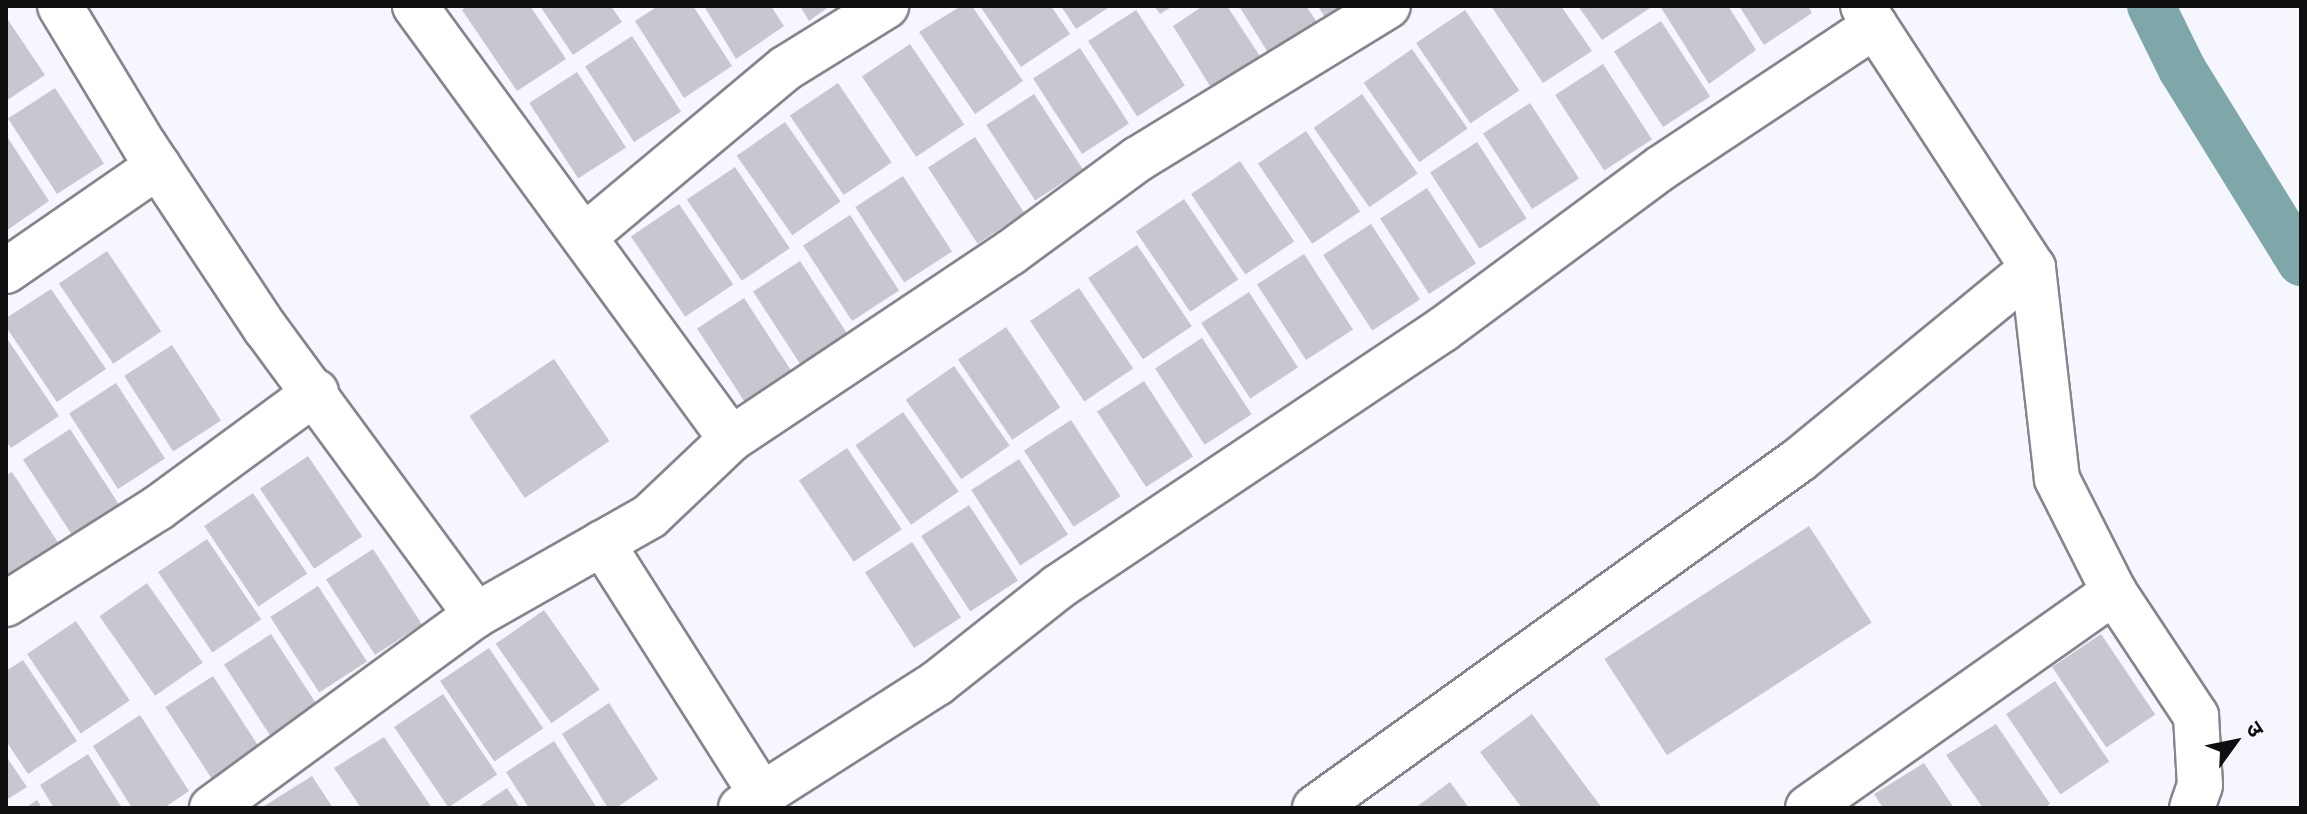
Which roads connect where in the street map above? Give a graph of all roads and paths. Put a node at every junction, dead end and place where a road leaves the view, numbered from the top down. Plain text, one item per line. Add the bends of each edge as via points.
1 (60, 6) edge
2 (415, 6) edge
3 (886, 6) edge
4 (1388, 6) edge
5 (1869, 16) edge
6 (158, 166) junction
7 (585, 236) junction
8 (2033, 268) junction
9 (6, 271) edge
10 (316, 392) junction
11 (731, 439) junction
12 (602, 543) junction
13 (2114, 592) junction
14 (6, 604) edge
15 (476, 615) junction
16 (752, 802) edge
17 (212, 808) edge
18 (1315, 808) edge
19 (1808, 808) edge
20 (2192, 808) edge

1 - 6 street
2 - 7 street
3 - 7 street via 786,68
4 - 11 street via 1138,159 1010,253
5 - 8 street
5 - 16 street via 1442,330 1058,587 937,683
6 - 9 street
6 - 10 street via 266,329
7 - 11 street
8 - 13 street via 2057,479
8 - 18 street via 1799,460
10 - 14 street via 158,508
10 - 15 street
11 - 12 street via 650,516
12 - 15 street
12 - 16 street
13 - 19 street
13 - 20 street via 2196,716 2200,785
15 - 17 street

